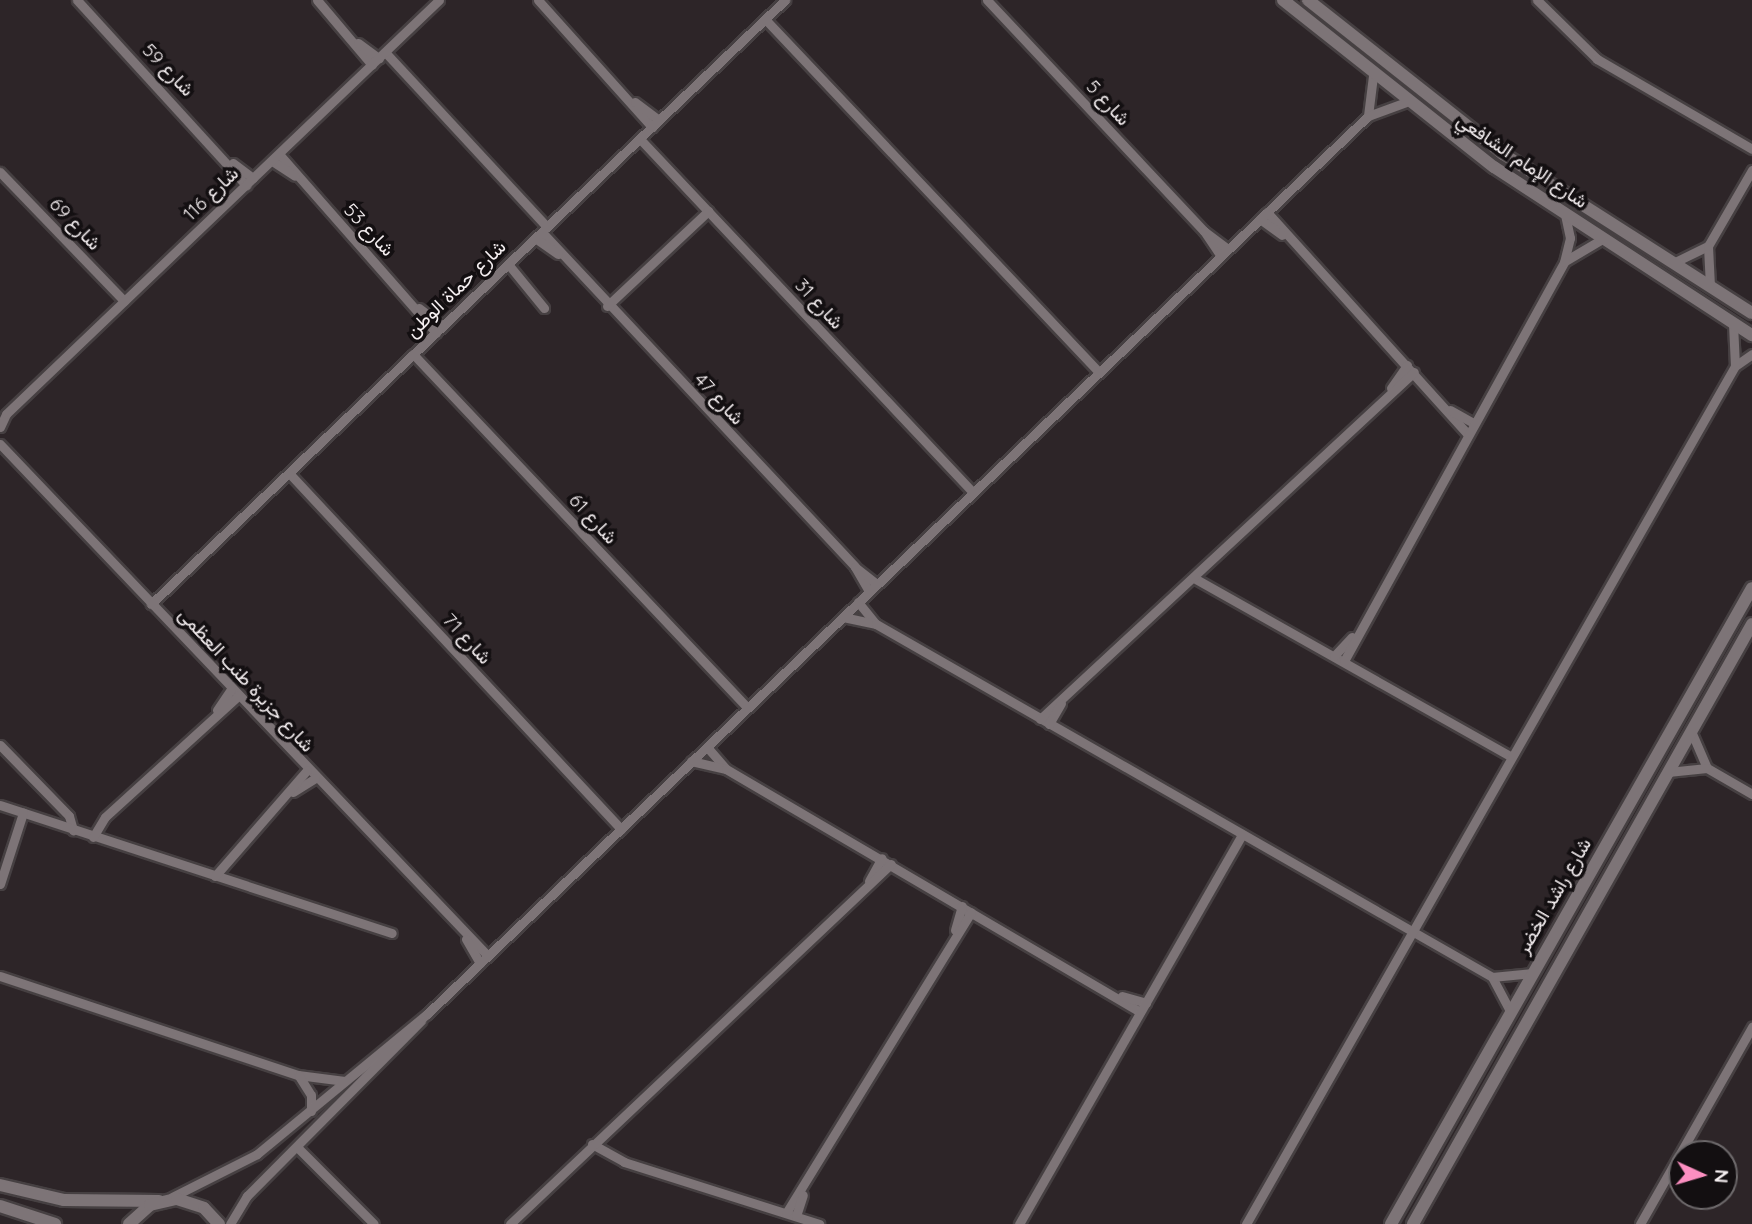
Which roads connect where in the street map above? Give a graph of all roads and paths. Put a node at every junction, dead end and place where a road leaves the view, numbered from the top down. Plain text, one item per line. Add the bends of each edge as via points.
1 (77, 0) edge
2 (317, 0) edge
3 (439, 0) edge
4 (538, 0) edge
5 (785, 0) edge
6 (987, 0) edge
7 (1283, 0) edge
8 (1308, 0) edge
9 (1537, 0) edge
10 (765, 19) junction
11 (379, 58) junction
12 (1373, 76) junction
13 (1406, 102) junction
14 (1368, 116) junction
15 (655, 124) junction
16 (640, 139) junction
17 (1752, 149) edge
18 (275, 157) junction
19 (1752, 170) edge
20 (0, 172) edge
21 (250, 182) junction
22 (708, 211) junction
23 (1565, 215) junction
24 (1263, 216) junction
25 (1204, 230) junction
26 (541, 232) junction
27 (1604, 238) junction
28 (1708, 246) junction
29 (1228, 249) junction
30 (1220, 256) junction
31 (1564, 262) junction
32 (1673, 263) junction
33 (508, 264) junction
34 (1710, 286) junction
35 (124, 301) junction
36 (607, 306) junction
37 (544, 308) dead end
38 (1752, 313) edge
39 (1733, 324) junction
40 (439, 329) junction
41 (1752, 335) edge
42 (414, 354) junction
43 (1752, 354) edge
44 (1735, 366) junction
45 (1410, 368) junction
46 (1099, 372) junction
47 (1450, 410) junction
48 (3, 414) edge
49 (1473, 423) junction
50 (0, 427) edge
51 (1467, 433) junction
52 (0, 444) edge
53 (289, 473) junction
54 (974, 492) junction
55 (855, 567) junction
56 (1194, 578) junction
57 (877, 584) junction
58 (1752, 588) edge
59 (869, 591) junction
60 (858, 602) junction
61 (151, 604) junction
62 (843, 617) junction
63 (876, 624) junction
64 (1752, 624) edge
65 (1352, 637) junction
66 (1335, 656) junction
67 (1344, 661) junction
68 (230, 689) junction
69 (238, 696) junction
70 (748, 708) junction
71 (217, 710) junction
72 (1044, 721) junction
73 (1691, 730) junction
74 (0, 744) edge
75 (707, 747) junction
76 (1510, 756) junction
77 (691, 761) junction
78 (1707, 768) junction
79 (726, 769) junction
80 (307, 770) junction
81 (1667, 772) junction
82 (315, 778) junction
83 (293, 792) junction
84 (1752, 794) edge
85 (0, 805) edge
86 (23, 813) junction
87 (621, 829) junction
88 (73, 830) junction
89 (1242, 834) junction
90 (93, 837) junction
91 (882, 858) junction
92 (891, 864) junction
93 (215, 876) junction
94 (869, 881) junction
95 (0, 884) edge
96 (967, 909) junction
97 (1412, 932) junction
98 (392, 933) dead end
99 (466, 939) junction
100 (488, 956) junction
101 (480, 963) junction
102 (1533, 973) junction
103 (0, 976) edge
104 (1492, 977) junction
105 (1122, 996) junction
106 (1146, 1003) junction
107 (1140, 1012) junction
108 (1511, 1012) junction
109 (427, 1014) junction
110 (1752, 1027) edge
111 (298, 1075) junction
112 (345, 1081) junction
113 (312, 1111) junction
114 (592, 1144) junction
115 (298, 1148) junction
116 (0, 1185) edge
117 (803, 1195) junction
118 (163, 1200) junction
119 (0, 1206) edge
120 (786, 1213) junction
121 (796, 1216) junction
122 (55, 1224) edge
123 (129, 1224) edge
124 (219, 1224) edge
125 (230, 1224) edge
126 (373, 1224) edge
127 (510, 1224) edge
128 (819, 1224) edge
129 (1019, 1224) edge
130 (1246, 1224) edge
131 (1391, 1224) edge
132 (1413, 1224) edge
133 (1640, 1224) edge

1 - 21 street, شارع 59
2 - 11 street, شارع 47
3 - 11 street, شارع 116
4 - 15 street
5 - 10 street, شارع حماة الوطن
6 - 25 street, شارع 5
7 - 12 street, شارع الإمام الشافعي
8 - 32 street, شارع الإمام الشافعي via 1456,121
9 - 17 street via 1597,59
10 - 15 street, شارع حماة الوطن
10 - 46 street
11 - 18 street, شارع 116
11 - 26 street, شارع 47
12 - 13 street, شارع الإمام الشافعي
12 - 14 street
13 - 14 street
13 - 23 street, شارع الإمام الشافعي
14 - 24 street
15 - 16 street, شارع حماة الوطن
16 - 22 street, شارع 31
16 - 26 street, شارع حماة الوطن
18 - 21 street, شارع 116
18 - 40 street, شارع 53
19 - 28 street
20 - 35 street, شارع 69
21 - 35 street, شارع 116
22 - 36 street
22 - 54 street, شارع 31
23 - 27 street, شارع الإمام الشافعي
23 - 31 street via 1570,238
24 - 29 street
24 - 45 street
25 - 29 street, شارع 5
25 - 30 street, شارع 5
26 - 33 street, شارع حماة الوطن
26 - 36 street, شارع 47
27 - 31 street
27 - 39 street, شارع الإمام الشافعي
28 - 32 street
28 - 34 street
29 - 30 street
30 - 46 street
31 - 49 street
32 - 34 street, شارع الإمام الشافعي
33 - 37 street
33 - 40 street, شارع حماة الوطن
34 - 38 street, شارع الإمام الشافعي
35 - 48 street, شارع 116
36 - 55 street, شارع 47
39 - 41 street, شارع الإمام الشافعي
39 - 44 street
40 - 42 street, شارع حماة الوطن
42 - 53 street, شارع حماة الوطن
42 - 70 street, شارع 61
43 - 44 street
44 - 76 street
45 - 47 street
45 - 56 street
46 - 54 street
47 - 49 street
47 - 51 street
48 - 50 street, شارع 116
49 - 51 street
51 - 65 street
52 - 61 street, شارع جزيرة طنب العظمى
53 - 61 street, شارع حماة الوطن
53 - 87 street, شارع 71
54 - 57 street
55 - 57 street, شارع 47
55 - 59 street, شارع 47
56 - 66 street
56 - 72 street
57 - 59 street
58 - 102 street, شارع راشد الخضر
59 - 60 street
60 - 62 street
60 - 63 street
61 - 68 street, شارع جزيرة طنب العظمى
62 - 63 street
62 - 70 street
63 - 72 street
64 - 73 street, شارع راشد الخضر
65 - 66 street
65 - 67 street
66 - 67 street
67 - 76 street
68 - 69 street, شارع جزيرة طنب العظمى
68 - 71 street
69 - 71 street
69 - 80 street, شارع جزيرة طنب العظمى
70 - 75 street
71 - 90 street via 105,817
72 - 89 street
73 - 78 street
73 - 81 street, شارع راشد الخضر
74 - 88 street via 69,816
75 - 77 street
75 - 79 street
76 - 97 street
77 - 79 street
77 - 87 street
78 - 81 street
78 - 84 street
79 - 91 street
80 - 82 street, شارع جزيرة طنب العظمى
80 - 83 street
81 - 132 street, شارع راشد الخضر
82 - 83 street
82 - 99 street, شارع جزيرة طنب العظمى
83 - 93 street
85 - 86 street
86 - 88 street
86 - 95 street
87 - 100 street
88 - 90 street
89 - 97 street
89 - 106 street
90 - 93 street
91 - 92 street
91 - 94 street
92 - 94 street
92 - 96 street
93 - 98 street
94 - 114 street
96 - 105 street
96 - 117 street
97 - 104 street
97 - 130 street
99 - 100 street, شارع جزيرة طنب العظمى
99 - 101 street, شارع جزيرة طنب العظمى
100 - 101 street
101 - 109 street
102 - 104 street
102 - 108 street, شارع راشد الخضر
103 - 111 street
104 - 108 street
105 - 106 street
105 - 107 street
106 - 107 street
107 - 129 street
108 - 131 street, شارع راشد الخضر
109 - 112 street
109 - 115 street
110 - 133 street
111 - 112 street
111 - 113 street via 308,1087
112 - 113 street
113 - 118 street via 239,1166
114 - 120 street via 624,1162
114 - 127 street
115 - 125 street via 247,1196
115 - 126 street
116 - 118 street via 64,1200
117 - 120 street
117 - 121 street
118 - 123 street
118 - 124 street via 195,1203
119 - 122 street
120 - 121 street
121 - 128 street

